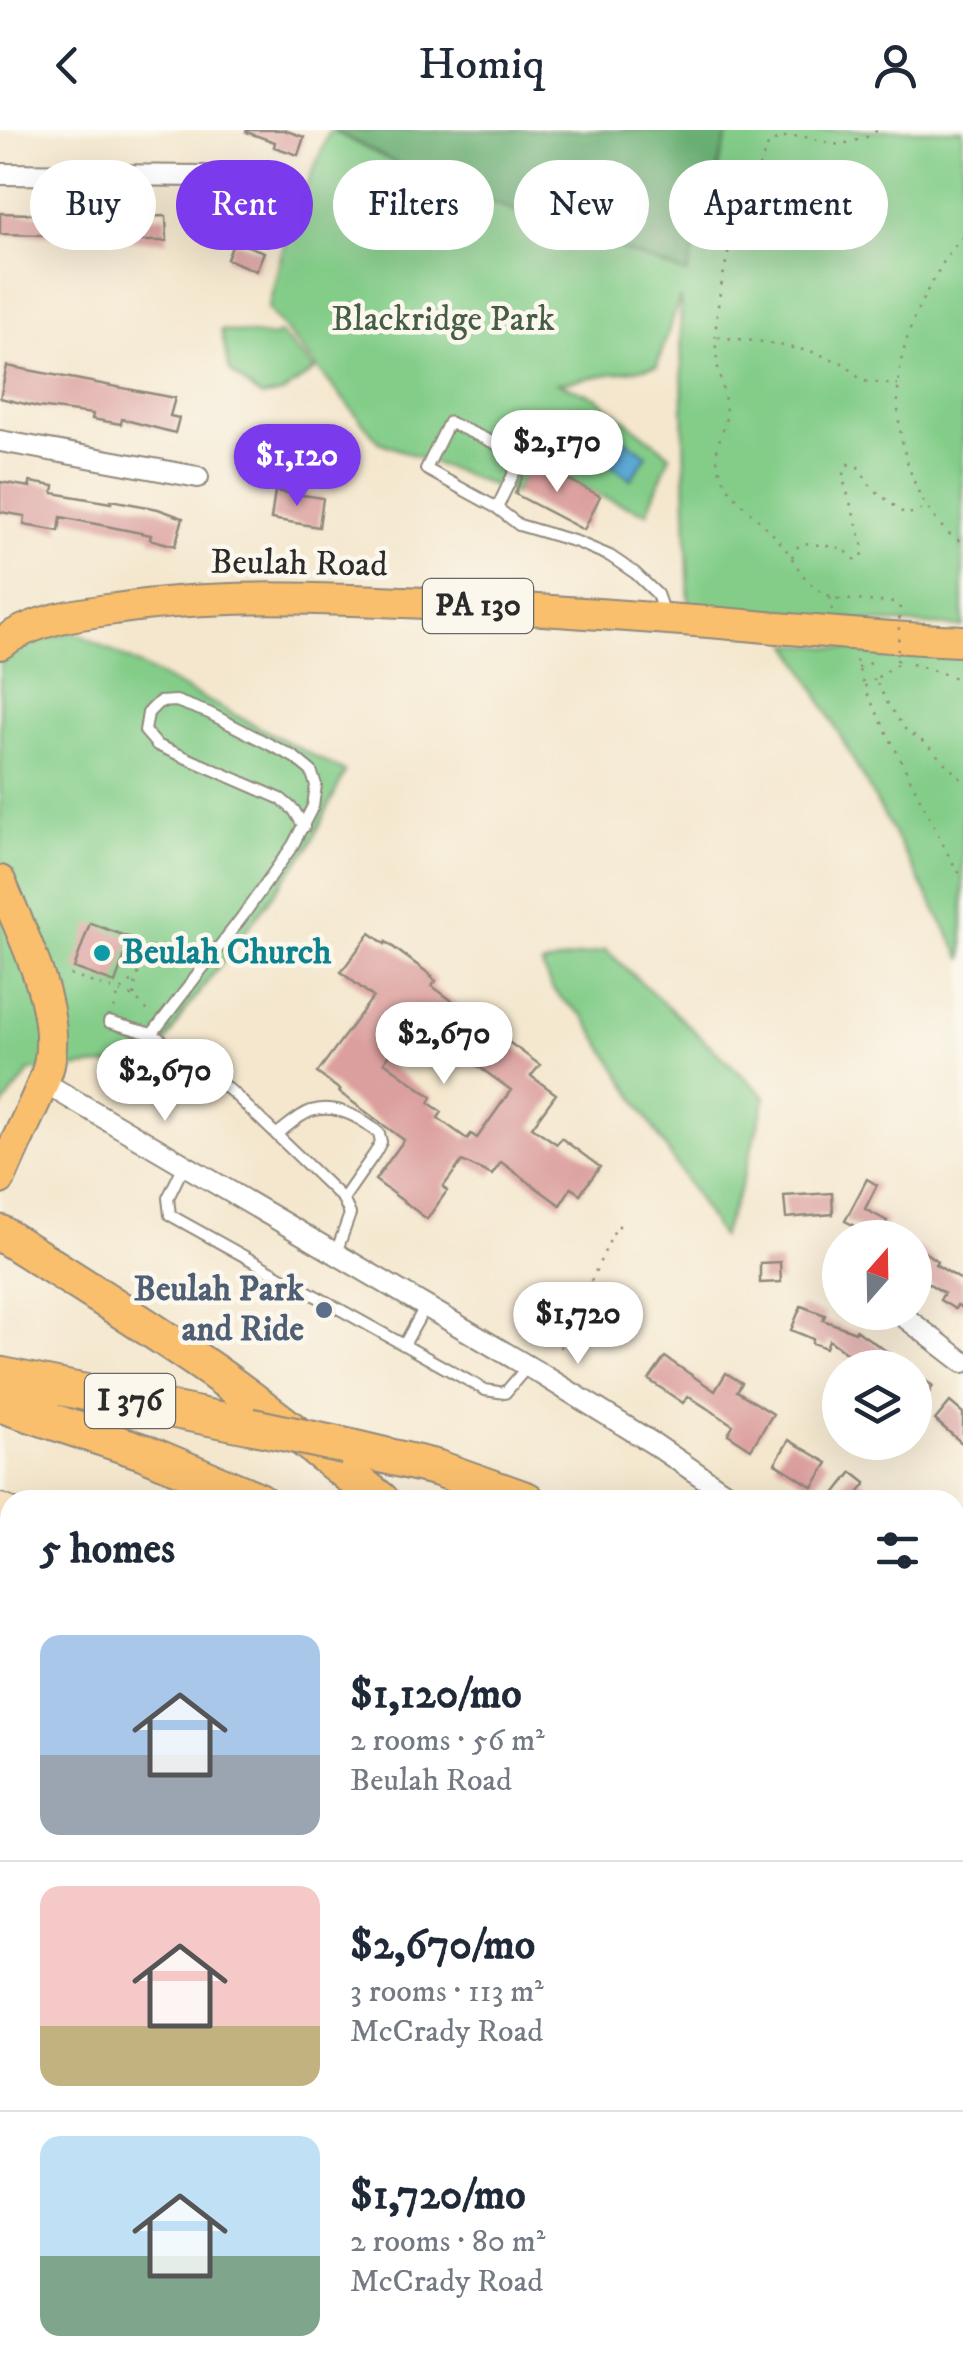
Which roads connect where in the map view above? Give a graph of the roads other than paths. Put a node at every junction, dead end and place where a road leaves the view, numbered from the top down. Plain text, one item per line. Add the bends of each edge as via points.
1 (0, 174) edge
2 (176, 176) edge
3 (0, 441) edge
4 (198, 478) dead end
5 (497, 508) junction
6 (666, 619) junction
7 (963, 641) edge
8 (0, 644) edge
9 (304, 828) junction
10 (0, 881) edge
11 (109, 1022) road end
12 (152, 1034) junction
13 (44, 1082) junction
14 (12, 1132) edge
15 (277, 1134) junction
16 (184, 1164) junction
17 (0, 1179) edge
18 (343, 1199) junction
19 (0, 1233) edge
20 (336, 1253) junction
21 (57, 1268) junction
22 (0, 1269) edge
23 (426, 1306) junction
24 (921, 1330) edge
25 (404, 1345) junction
26 (963, 1362) edge
27 (528, 1366) junction
28 (3, 1390) edge
29 (234, 1490) edge
30 (368, 1490) edge
31 (499, 1490) edge
32 (721, 1490) edge

1 - 2 street
3 - 4 street
5 - 5 lane via 522,456 448,422 426,469
5 - 6 lane via 519,526 577,542 636,572 656,594
6 - 7 main road, Beulah Road / PA 130
6 - 8 main road, Beulah Road / PA 130 via 224,598 80,614
9 - 9 lane via 316,785 294,757 176,701 159,702 148,712 146,731 157,745 281,799
9 - 12 lane
10 - 13 main road via 48,1013
11 - 12 lane
12 - 15 lane
13 - 14 main road
13 - 16 street
14 - 17 main road
15 - 18 lane
15 - 18 lane via 314,1110 346,1113 379,1133 381,1142
16 - 20 street
16 - 25 lane via 168,1198 170,1215
18 - 20 lane via 350,1214
19 - 21 highway
20 - 23 street
21 - 22 highway
21 - 30 highway via 213,1371
23 - 25 lane
23 - 27 street
24 - 26 street
25 - 27 lane via 486,1390 505,1393
27 - 32 street
28 - 29 highway, I 376
28 - 31 highway, I 376, bridge via 251,1426 438,1468

